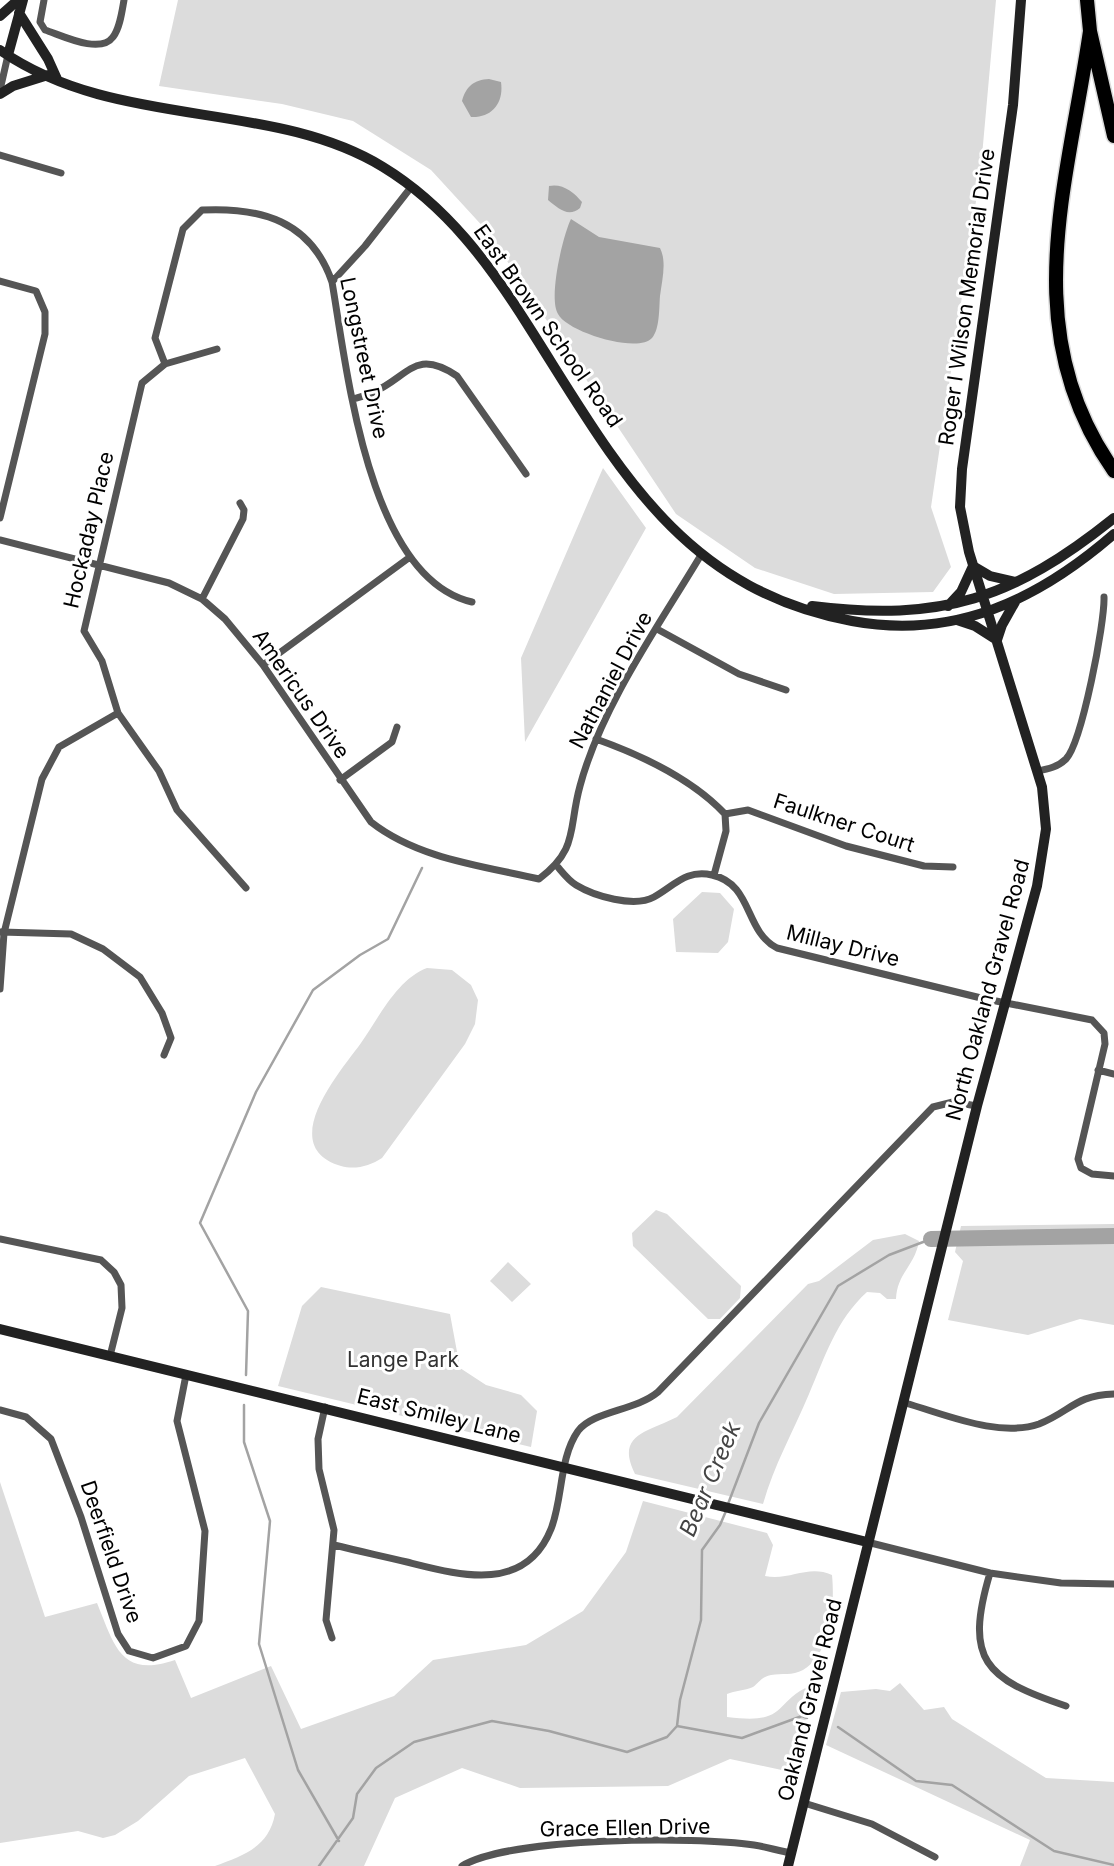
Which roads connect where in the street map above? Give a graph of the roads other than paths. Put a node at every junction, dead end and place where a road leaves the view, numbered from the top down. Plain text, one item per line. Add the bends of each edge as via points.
1 (18, 0) edge
2 (23, 0) edge
3 (44, 0) edge
4 (124, 0) edge
5 (1021, 0) edge
6 (1087, 0) edge
7 (19, 13) junction
8 (0, 16) edge
9 (1090, 31) junction
10 (4, 52) edge
11 (52, 77) junction
12 (0, 90) edge
13 (1114, 136) edge
14 (0, 155) edge
15 (61, 173) dead end
16 (412, 186) junction
17 (0, 281) edge
18 (332, 282) junction
19 (217, 349) dead end
20 (165, 364) junction
21 (353, 399) junction
22 (1114, 471) edge
23 (526, 474) dead end
24 (240, 503) dead end
25 (0, 518) edge
26 (1114, 518) edge
27 (1114, 534) edge
28 (0, 540) edge
29 (701, 555) junction
30 (410, 557) junction
31 (97, 566) junction
32 (973, 566) junction
33 (1018, 582) junction
34 (984, 597) junction
35 (1104, 597) dead end
36 (202, 599) junction
37 (472, 602) dead end
38 (1015, 602) junction
39 (793, 603) junction
40 (948, 606) junction
41 (988, 612) junction
42 (955, 619) junction
43 (657, 629) junction
44 (997, 640) junction
45 (263, 665) junction
46 (786, 690) dead end
47 (118, 713) junction
48 (397, 727) dead end
49 (596, 738) junction
50 (1037, 771) junction
51 (340, 780) junction
52 (725, 814) junction
53 (557, 866) junction
54 (953, 867) dead end
55 (714, 875) junction
56 (246, 888) dead end
57 (2, 933) edge
58 (0, 989) edge
59 (1007, 1002) junction
60 (164, 1055) dead end
61 (1098, 1070) junction
62 (1114, 1073) edge
63 (977, 1106) junction
64 (1114, 1176) edge
65 (0, 1239) edge
66 (0, 1329) edge
67 (110, 1356) junction
68 (186, 1375) junction
69 (1114, 1394) edge
70 (905, 1404) junction
71 (325, 1407) junction
72 (0, 1409) edge
73 (566, 1468) junction
74 (867, 1542) junction
75 (334, 1545) junction
76 (990, 1573) junction
77 (1114, 1584) edge
78 (332, 1638) dead end
79 (1066, 1706) dead end
80 (804, 1803) junction
81 (791, 1853) junction
82 (935, 1857) dead end
83 (462, 1866) edge
84 (788, 1866) edge

1 - 8 street
2 - 7 street
3 - 4 street via 40,22 45,30 105,44 117,32
5 - 32 street, Roger I Wilson Memorial Drive via 1013,105 960,484 963,526
6 - 9 highway
7 - 10 street
7 - 11 street via 48,59
9 - 13 highway
9 - 22 highway via 1058,210 1055,303 1078,405
10 - 11 street, East Brown School Road
10 - 12 street
11 - 12 street
11 - 16 street, East Brown School Road via 164,111 286,129 343,147
14 - 15 street
16 - 18 street
16 - 29 street, East Brown School Road via 465,236 636,488
17 - 25 street via 36,291 45,312 45,334
18 - 20 street, Longstreet Drive via 311,242 291,225 233,208 202,210 183,229 155,338
18 - 21 street, Longstreet Drive
19 - 20 street, Hockaday Place
20 - 31 street, Hockaday Place via 142,383
21 - 23 street via 374,392 413,365 426,363 449,371
21 - 30 street, Longstreet Drive via 370,475
24 - 36 street via 243,519
26 - 33 street via 1065,556
27 - 38 street, East Brown School Road via 1068,572
28 - 31 street, Americus Drive
29 - 39 street, East Brown School Road via 759,590
29 - 43 street, Nathaniel Drive
30 - 37 street, Longstreet Drive via 439,589
30 - 45 street
31 - 36 street, Americus Drive via 169,583
31 - 47 street, Hockaday Place via 84,631 102,661
32 - 33 street via 990,576
32 - 34 street, Roger I Wilson Memorial Drive
32 - 40 street via 961,592
33 - 34 street
34 - 40 street, East Brown School Road
34 - 41 street, North Oakland Gravel Road
35 - 50 street via 1104,624 1072,749 1055,767
36 - 45 street, Americus Drive
38 - 41 street, East Brown School Road
38 - 44 street
39 - 40 street, East Brown School Road via 875,611
39 - 42 street, East Brown School Road via 869,624 924,625
41 - 42 street, East Brown School Road
41 - 44 street, North Oakland Gravel Road
42 - 44 street
43 - 46 street via 727,668
43 - 49 street, Nathaniel Drive
44 - 50 street, North Oakland Gravel Road
45 - 51 street, Americus Drive
47 - 56 street, Hockaday Place via 159,771 177,810
47 - 57 street via 59,747 42,779
48 - 51 street via 392,742
49 - 52 street via 629,751 710,798
49 - 53 street, Nathaniel Drive via 579,787 568,849
50 - 59 street, North Oakland Gravel Road via 1046,810 1043,858
51 - 53 street, Americus Drive via 372,822 393,839 433,854 539,879
52 - 54 street, Faulkner Court via 748,810 846,846 924,866
52 - 55 street via 726,831
53 - 55 street via 584,890 638,901 656,896 683,877
55 - 59 street, Millay Drive via 738,890 758,933 777,948
57 - 58 street
57 - 60 street via 71,934 103,949 131,970 162,1013 170,1038
59 - 61 street, Millay Drive via 1093,1020 1104,1033
59 - 63 street, North Oakland Gravel Road
61 - 62 street
61 - 64 street, Millay Drive via 1077,1159 1081,1168 1092,1174
63 - 70 street, North Oakland Gravel Road
63 - 73 street via 953,1102 933,1107 659,1392 635,1407 584,1425
65 - 67 street via 101,1260 114,1272 121,1284 122,1308
66 - 67 street, East Smiley Lane
67 - 68 street, East Smiley Lane
68 - 71 street, East Smiley Lane
68 - 72 street, Deerfield Drive via 177,1421 205,1531 200,1621 186,1646 152,1658 129,1651 118,1634 51,1438 26,1417
69 - 70 street via 1079,1400 1039,1424 1000,1428
70 - 74 street, North Oakland Gravel Road
71 - 73 street, East Smiley Lane
71 - 75 street via 317,1439
73 - 74 street, East Smiley Lane
73 - 75 street via 552,1527 542,1547 526,1563 507,1572 455,1574
74 - 76 street
74 - 80 street, Oakland Gravel Road
75 - 78 street via 326,1620
76 - 77 street via 1061,1583
76 - 79 street via 978,1619 988,1663 1004,1682
80 - 81 street, Oakland Gravel Road
80 - 82 street via 872,1824
81 - 83 street, Grace Ellen Drive via 704,1842 548,1845 510,1850
81 - 84 street, Oakland Gravel Road

